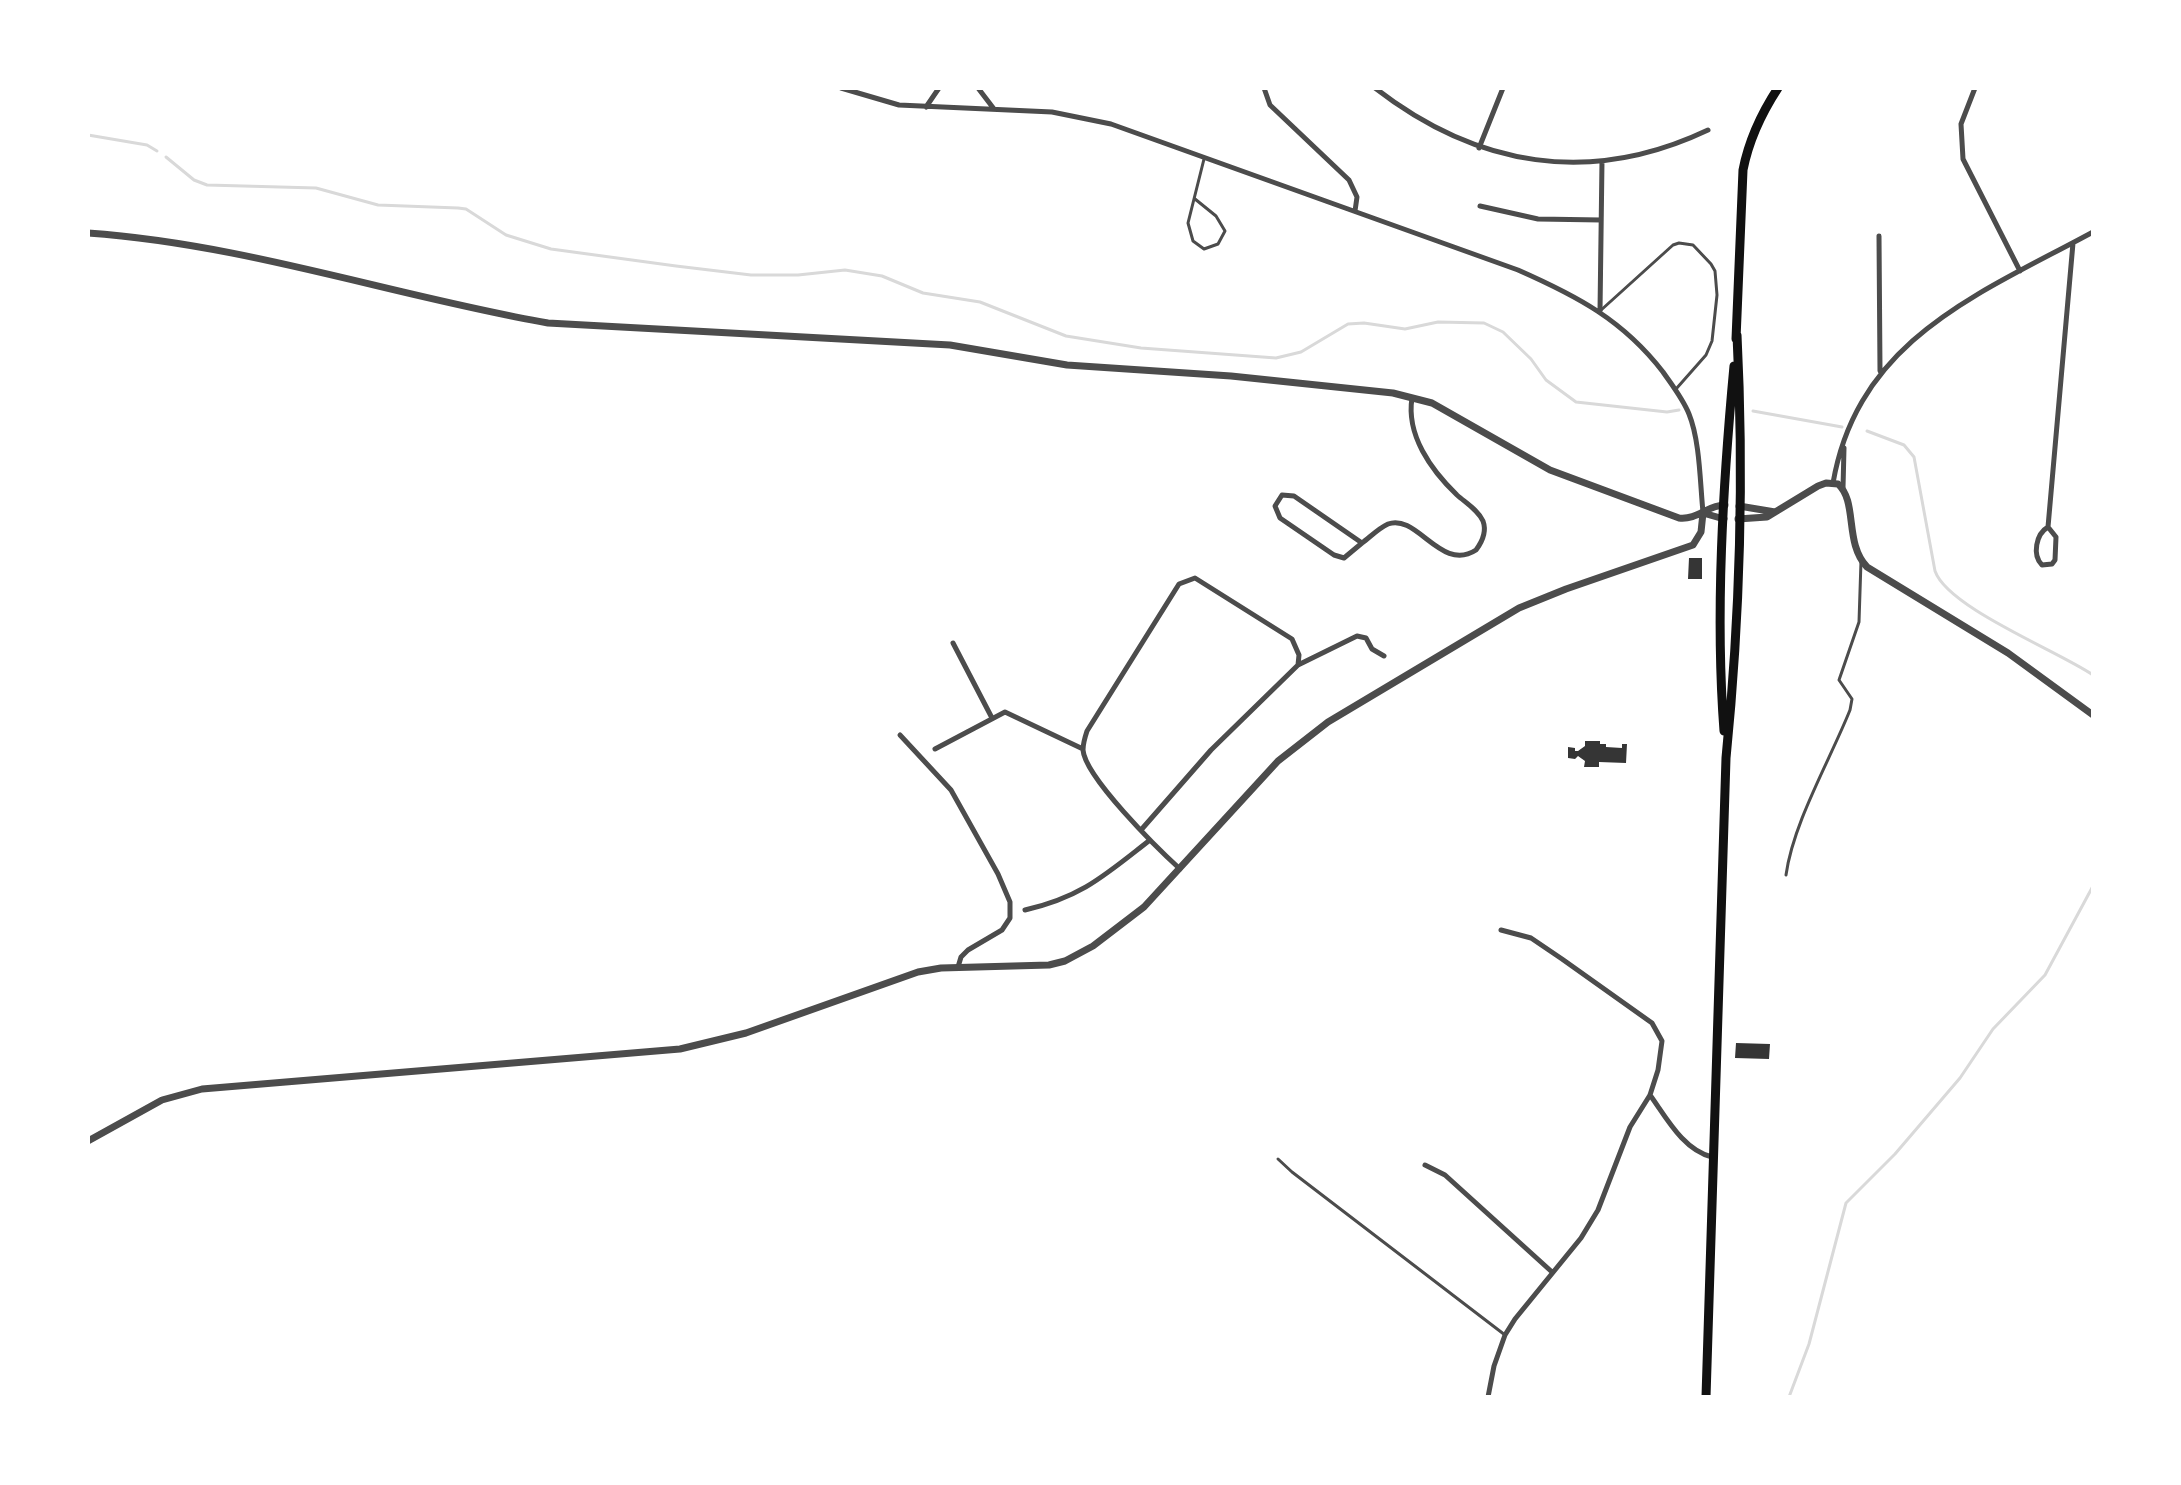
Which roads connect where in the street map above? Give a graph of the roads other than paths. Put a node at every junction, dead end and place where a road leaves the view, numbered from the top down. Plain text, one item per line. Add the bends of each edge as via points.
1 (841, 88) edge
2 (939, 88) edge
3 (978, 88) edge
4 (1264, 88) edge
5 (1375, 88) edge
6 (1503, 88) edge
7 (1778, 88) edge
8 (1975, 88) edge
9 (926, 108) junction
10 (994, 110) junction
11 (1708, 130) dead end
12 (1479, 148) junction
13 (1205, 155) junction
14 (1602, 161) junction
15 (1195, 199) junction
16 (1480, 206) dead end
17 (1355, 211) junction
18 (1602, 220) junction
19 (2093, 232) edge
20 (88, 233) edge
21 (1879, 236) dead end
22 (2073, 243) junction
23 (2020, 271) junction
24 (1600, 311) junction
25 (1737, 335) junction
26 (1880, 372) junction
27 (1675, 389) junction
28 (1412, 398) junction
29 (1844, 447) junction
30 (1833, 483) junction
31 (1843, 488) junction
32 (1725, 505) junction
33 (1739, 506) junction
34 (1775, 512) junction
35 (1703, 513) junction
36 (1724, 519) junction
37 (1738, 519) junction
38 (2048, 527) junction
39 (1362, 543) junction
40 (1861, 561) junction
41 (953, 643) dead end
42 (1384, 656) dead end
43 (1298, 665) junction
44 (2093, 715) edge
45 (992, 718) junction
46 (900, 735) dead end
47 (935, 749) dead end
48 (1083, 749) junction
49 (1726, 758) junction
50 (1141, 830) junction
51 (1150, 840) junction
52 (1180, 869) junction
53 (1786, 875) dead end
54 (1025, 910) dead end
55 (1501, 930) dead end
56 (958, 967) junction
57 (1650, 1095) junction
58 (88, 1141) edge
59 (1713, 1157) junction
60 (1278, 1159) dead end
61 (1425, 1165) dead end
62 (1552, 1272) junction
63 (1505, 1335) junction
64 (1488, 1397) edge
65 (1706, 1397) edge

1 - 9 street
2 - 9 street
3 - 10 street
4 - 17 street via 1270,105 1349,180 1357,197
5 - 12 street via 1425,123
6 - 12 street
7 - 25 main road via 1760,116 1743,170
8 - 23 street via 1961,124 1963,159
9 - 10 street
10 - 13 street via 1052,112 1111,124
11 - 14 street via 1670,147
12 - 14 street via 1546,160
13 - 15 lane
13 - 17 street
14 - 18 street
15 - 15 lane via 1188,223 1193,241 1204,249 1218,244 1225,231
16 - 18 street via 1538,219
17 - 24 street via 1518,270
18 - 24 street
19 - 22 street
20 - 28 street via 277,261 548,323 950,345 1067,365 1231,376
21 - 26 street
22 - 23 street
22 - 38 street
23 - 26 street via 1941,318
24 - 27 street via 1650,357
24 - 27 lane via 1673,245 1687,243 1702,254 1717,280 1712,341
25 - 32 main road
25 - 33 main road
26 - 29 street
27 - 35 street via 1690,415
28 - 35 street via 1454,414 1550,470 1679,518
28 - 39 street via 1414,434 1442,479 1482,520 1484,535 1476,550 1461,556 1394,523
29 - 30 street
29 - 31 street
30 - 31 street
30 - 34 street via 1818,486
31 - 40 street
32 - 33 main road
32 - 35 street
32 - 36 main road
33 - 34 street
33 - 37 main road
34 - 37 street
35 - 36 street
35 - 52 street via 1693,545 1519,608 1328,722 1278,761
36 - 37 main road
36 - 49 main road via 1721,688
37 - 49 main road
38 - 38 street via 2038,539 2036,557 2042,565 2055,560 2056,537
39 - 39 street via 1294,496 1277,499 1280,518 1334,555 1344,558
40 - 44 street via 2008,653
40 - 53 lane via 1859,622 1839,680 1852,699 1850,710 1808,806
41 - 45 street
42 - 43 street via 1357,636
43 - 48 street via 1292,639 1202,581 1187,580 1179,584 1087,731
43 - 50 street via 1211,750
45 - 47 street
45 - 48 street via 1005,712 1020,716
46 - 56 street via 951,790 1010,902 1010,918 1002,930 968,950
48 - 50 street via 1093,772
49 - 59 main road
50 - 51 street
51 - 52 street
51 - 54 street via 1078,893
52 - 56 street via 1144,907 1078,955 1049,965
55 - 57 street via 1531,938 1657,1028 1662,1041
56 - 58 street via 897,977 746,1033 680,1049 202,1089 162,1100
57 - 59 street via 1675,1131
57 - 62 street via 1635,1117 1598,1210
59 - 65 main road
60 - 63 lane
61 - 62 street via 1445,1175
62 - 63 street
63 - 64 street

